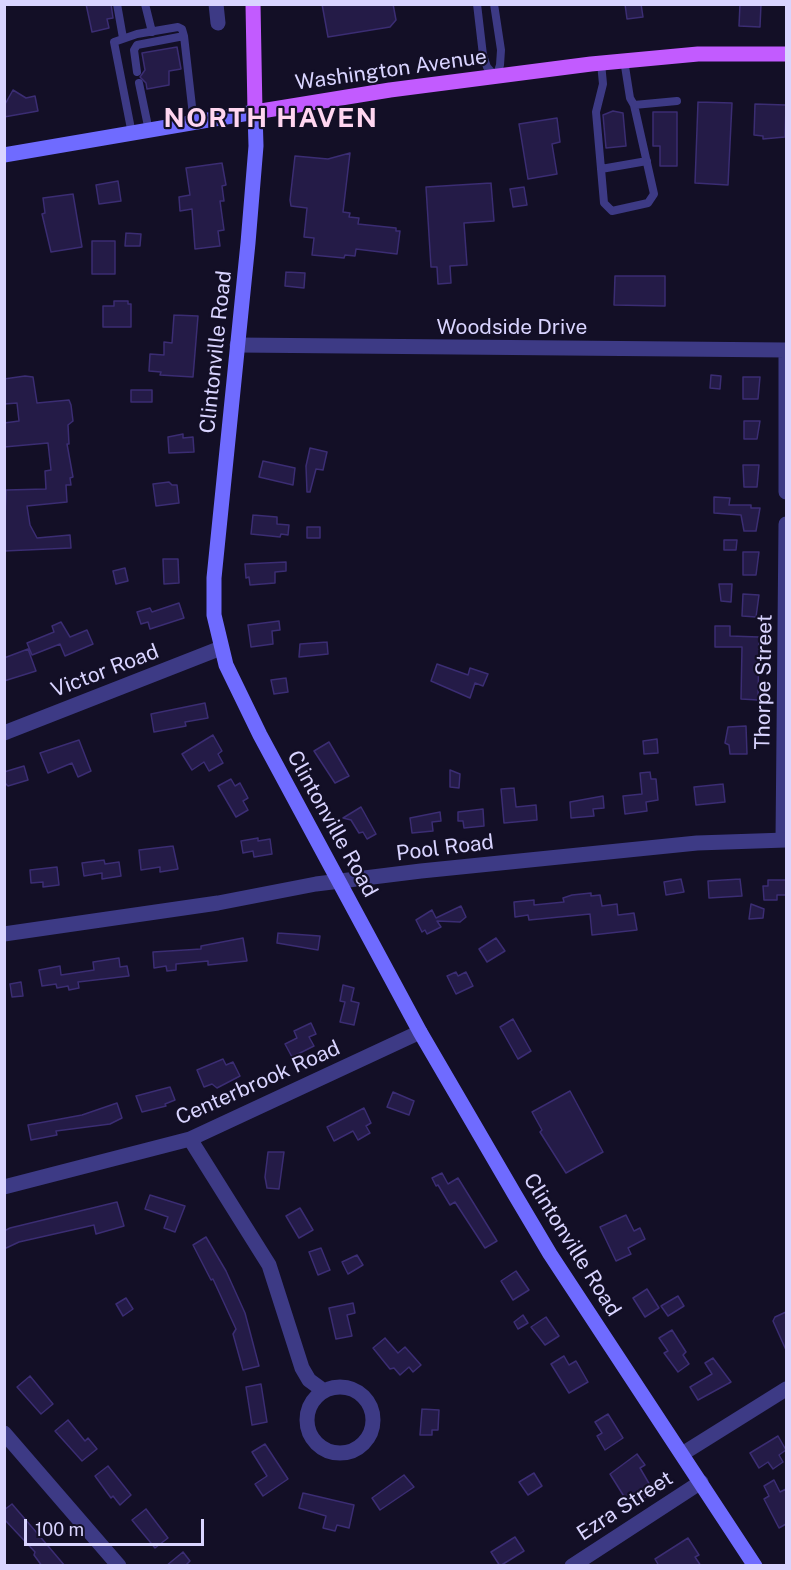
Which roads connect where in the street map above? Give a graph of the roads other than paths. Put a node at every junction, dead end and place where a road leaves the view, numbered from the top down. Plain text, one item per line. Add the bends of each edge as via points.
1 (117, 4) edge
2 (145, 4) edge
3 (216, 4) edge
4 (254, 4) edge
5 (477, 4) edge
6 (494, 4) edge
7 (218, 23) dead end
8 (152, 32) junction
9 (184, 36) junction
10 (123, 38) junction
11 (786, 54) edge
12 (624, 60) junction
13 (601, 63) junction
14 (137, 72) dead end
15 (496, 77) junction
16 (139, 83) dead end
17 (677, 101) dead end
18 (634, 105) junction
19 (255, 112) junction
20 (194, 124) junction
21 (148, 131) junction
22 (132, 134) junction
23 (4, 154) edge
24 (647, 161) junction
25 (601, 169) junction
26 (237, 345) junction
27 (786, 350) edge
28 (786, 492) edge
29 (786, 524) edge
30 (221, 648) junction
31 (4, 733) edge
32 (785, 840) edge
33 (339, 881) junction
34 (4, 934) edge
35 (420, 1032) junction
36 (190, 1139) junction
37 (4, 1186) edge
38 (786, 1389) edge
39 (324, 1391) junction
40 (4, 1433) edge
41 (682, 1454) junction
42 (701, 1482) junction
43 (119, 1566) edge
44 (572, 1566) edge
45 (755, 1566) edge

1 - 10 lane
2 - 8 lane
3 - 7 street
4 - 19 main road, Clintonville Road
5 - 15 lane via 483,55
6 - 15 lane via 501,50
8 - 9 lane via 178,27
8 - 10 lane
9 - 14 lane via 137,45
9 - 20 lane
10 - 22 lane via 114,42
11 - 12 main road, Washington Avenue via 698,54
12 - 13 main road, Washington Avenue
12 - 18 lane
13 - 15 main road, Washington Avenue
13 - 25 lane via 603,84 596,112
15 - 19 main road, Washington Avenue
16 - 21 lane
17 - 18 lane
18 - 24 lane
19 - 20 main road, Washington Avenue
19 - 26 main road, Clintonville Road via 255,156
20 - 21 main road, Washington Avenue
21 - 22 main road, Washington Avenue
22 - 23 main road, Washington Avenue
24 - 25 lane
24 - 25 lane via 654,194 651,200 612,212 604,203
26 - 27 street, Woodside Drive
26 - 30 main road, Clintonville Road via 214,578 214,615
27 - 28 street
29 - 32 street, Thorpe Street
30 - 31 street, Victor Road
30 - 33 main road, Clintonville Road via 240,697
32 - 33 street, Pool Road via 697,843
33 - 34 street, Pool Road
33 - 35 main road, Clintonville Road
35 - 36 street, Centerbrook Road
35 - 41 main road, Clintonville Road via 550,1254
36 - 37 street, Centerbrook Road
36 - 39 street via 269,1265 302,1368 309,1380
38 - 41 street
39 - 39 street via 344,1387 354,1390 369,1405 373,1425 364,1444 355,1450 345,1454 328,1452 310,1435 308,1410
40 - 43 street
41 - 42 main road, Clintonville Road
42 - 44 street, Ezra Street
42 - 45 main road, Clintonville Road

